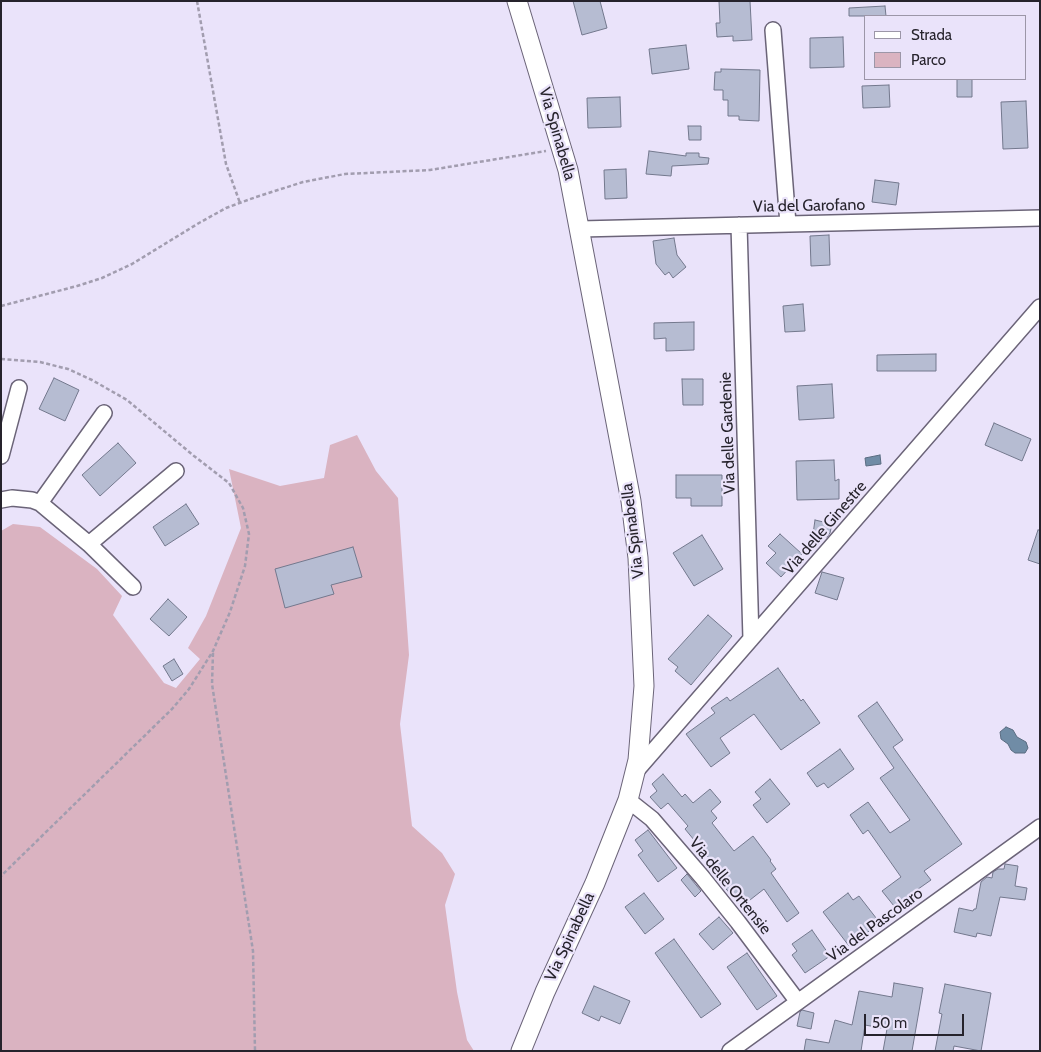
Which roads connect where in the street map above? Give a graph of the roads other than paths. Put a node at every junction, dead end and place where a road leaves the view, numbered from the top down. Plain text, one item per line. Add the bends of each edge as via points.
1 (517, 1) edge
2 (773, 30) dead end
3 (1040, 218) edge
4 (788, 224) junction
5 (739, 225) junction
6 (580, 229) junction
7 (1040, 307) edge
8 (19, 388) dead end
9 (104, 413) dead end
10 (1, 456) edge
11 (176, 472) dead end
12 (1, 500) edge
13 (40, 504) junction
14 (89, 544) junction
15 (133, 587) dead end
16 (751, 639) junction
17 (636, 771) junction
18 (628, 800) junction
19 (1040, 827) edge
20 (798, 1002) junction
21 (521, 1051) edge
22 (730, 1051) edge

1 - 6 street, Via Spinabella via 563,148
2 - 4 street
3 - 4 street, Via del Garofano
4 - 5 street, Via del Garofano
5 - 6 street, Via del Garofano
5 - 16 street, Via delle Gardenie
6 - 17 street, Via Spinabella via 636,531 644,686
7 - 16 street, Via delle Ginestre
8 - 10 street
9 - 13 street
11 - 14 street
12 - 13 street via 32,500
13 - 14 street
14 - 15 street
16 - 17 street, Via delle Ginestre
17 - 18 street, Via Spinabella
18 - 20 street, Via delle Ortensie via 652,819 702,877
18 - 21 street, Via Spinabella
19 - 20 street, Via del Pascolaro
20 - 22 street, Via del Pascolaro

